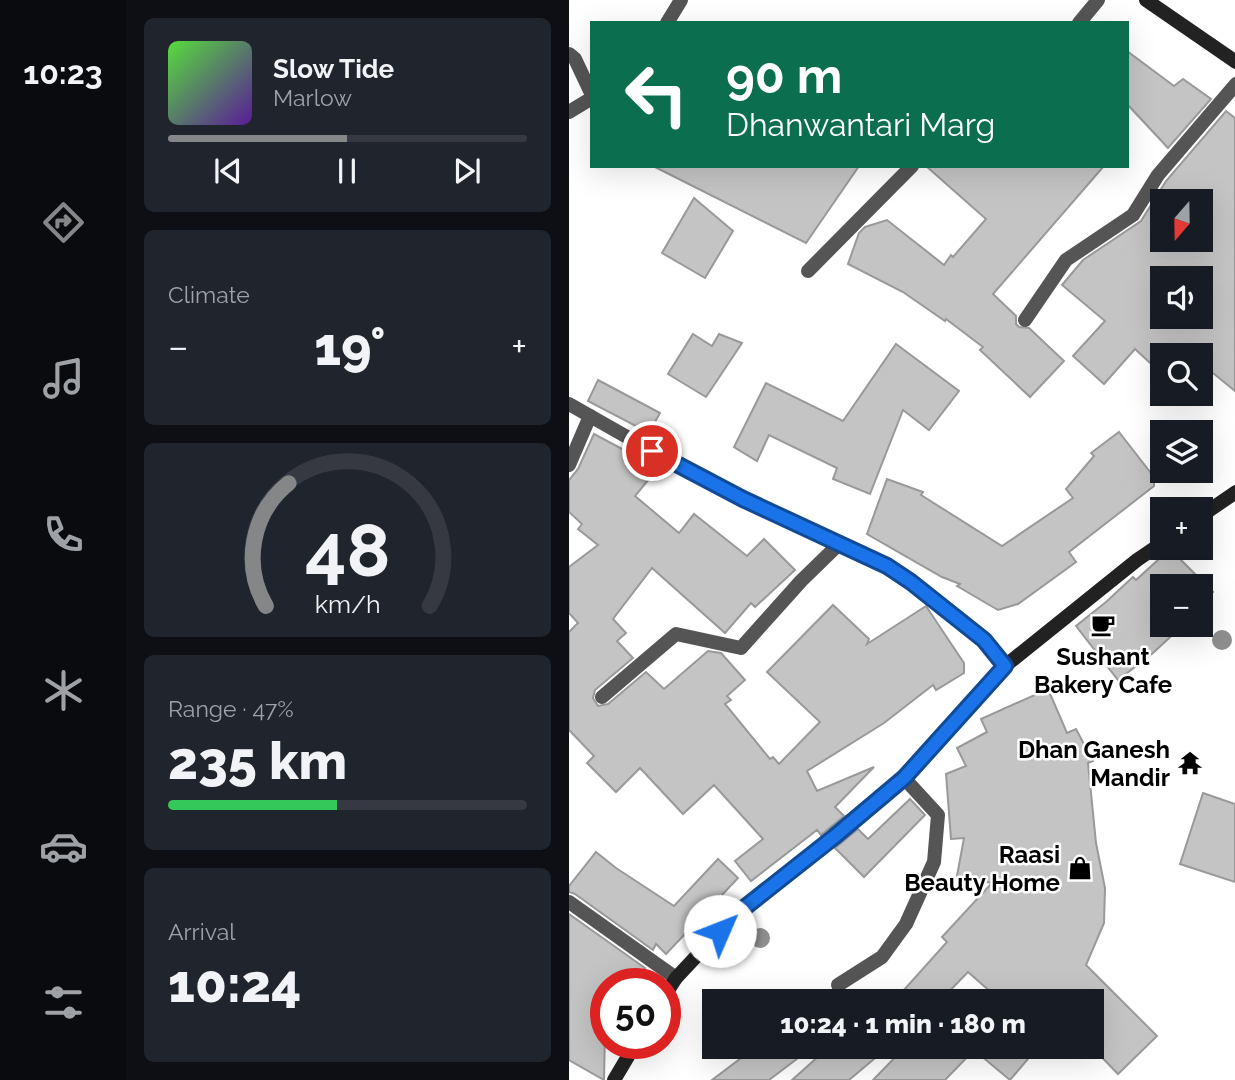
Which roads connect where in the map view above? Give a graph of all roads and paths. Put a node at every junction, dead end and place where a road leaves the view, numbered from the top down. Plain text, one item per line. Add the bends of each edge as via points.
1 (681, 0) edge
2 (1098, 0) edge
3 (1146, 0) edge
4 (668, 21) edge
5 (1081, 21) edge
6 (569, 54) edge
7 (1235, 62) edge
8 (1235, 84) edge
9 (590, 93) edge
10 (590, 98) edge
11 (569, 112) edge
12 (910, 168) edge
13 (808, 271) dead end
14 (1025, 320) dead end
15 (569, 404) edge
16 (590, 416) junction
17 (569, 465) edge
18 (1235, 492) edge
19 (1213, 508) edge
20 (839, 545) junction
21 (1150, 551) edge
22 (1005, 666) junction
23 (602, 697) dead end
24 (904, 778) junction
25 (569, 902) edge
26 (662, 968) edge
27 (681, 973) edge
28 (838, 985) dead end
29 (626, 1059) edge
30 (614, 1080) edge

1 - 4 street
2 - 5 street
3 - 7 main road
6 - 9 street
8 - 14 street via 1158,175 1133,215 1066,260
10 - 11 street
12 - 13 street
15 - 16 street
16 - 17 street
16 - 20 street via 694,475
18 - 19 main road
20 - 22 street via 911,582 984,640
20 - 23 street via 741,648 676,634
21 - 22 main road
22 - 24 main road
24 - 27 main road via 734,916
24 - 28 street via 938,815 934,862 906,924 882,957
25 - 26 street
29 - 30 main road

